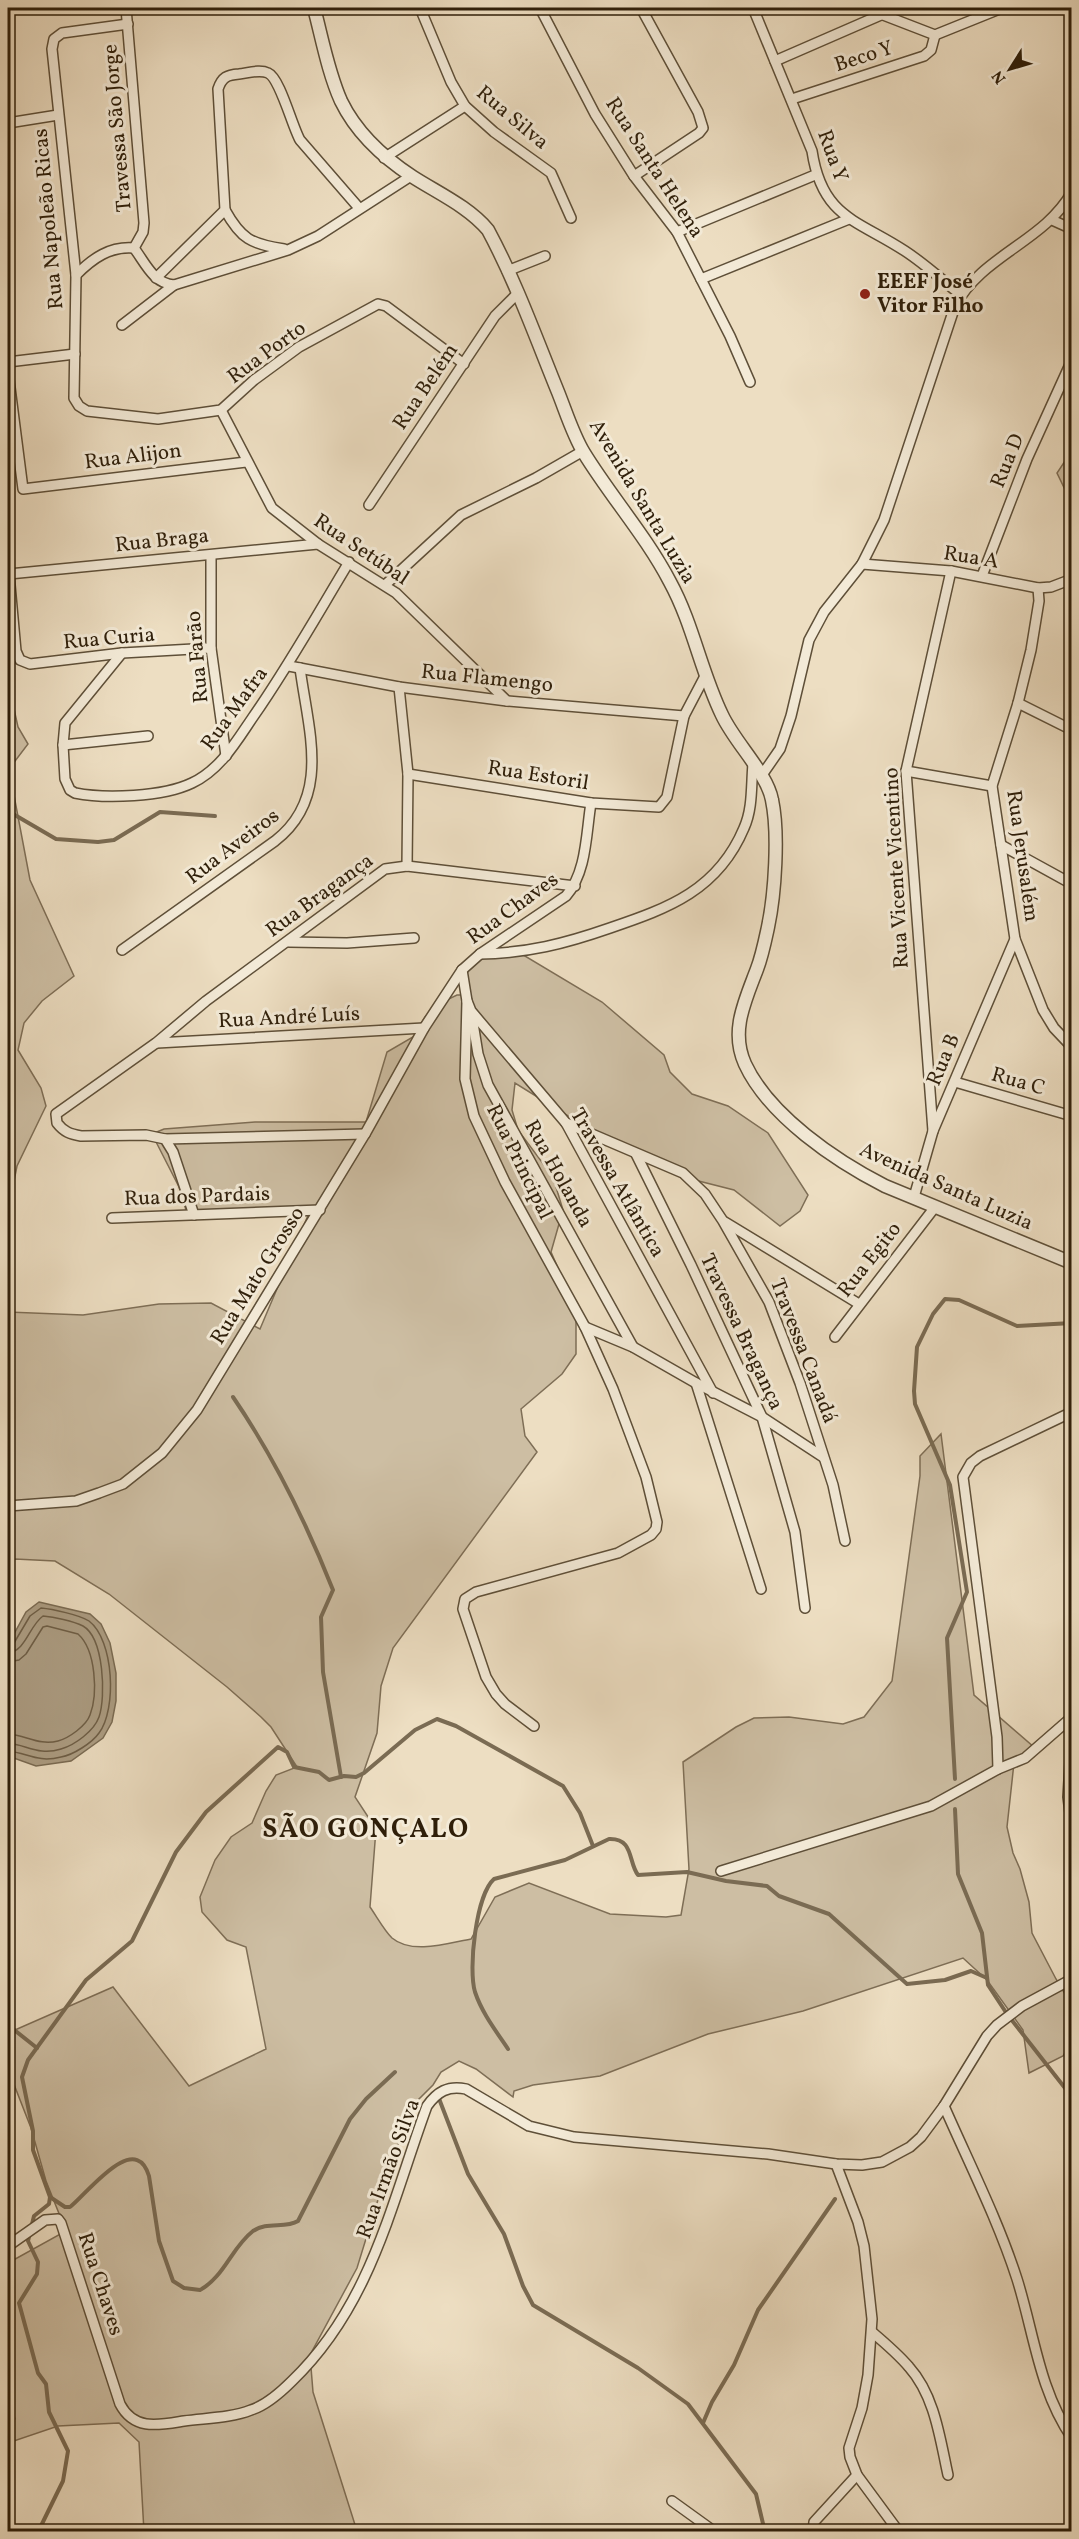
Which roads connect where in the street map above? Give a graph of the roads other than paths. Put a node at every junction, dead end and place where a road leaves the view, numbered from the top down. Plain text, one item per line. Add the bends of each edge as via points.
1 (126, 8) edge
2 (314, 8) edge
3 (420, 8) edge
4 (540, 8) edge
5 (641, 8) edge
6 (864, 8) edge
7 (1002, 8) edge
8 (757, 10) edge
9 (883, 14) junction
10 (128, 24) junction
11 (935, 35) junction
12 (775, 61) junction
13 (792, 99) junction
14 (465, 106) junction
15 (58, 115) junction
16 (8, 123) edge
17 (384, 158) junction
18 (815, 175) junction
19 (411, 176) junction
20 (634, 176) junction
21 (1071, 192) edge
22 (360, 208) junction
23 (225, 210) junction
24 (571, 218) dead end
25 (849, 219) junction
26 (1053, 220) junction
27 (1071, 229) edge
28 (677, 232) junction
29 (134, 248) junction
30 (288, 250) junction
31 (545, 256) dead end
32 (507, 271) junction
33 (76, 275) junction
34 (156, 278) junction
35 (701, 279) junction
36 (174, 285) junction
37 (518, 294) junction
38 (961, 295) junction
39 (123, 325) dead end
40 (75, 354) junction
41 (1071, 360) edge
42 (8, 362) edge
43 (464, 364) junction
44 (8, 372) edge
45 (750, 382) dead end
46 (74, 398) joint
47 (220, 411) junction
48 (583, 451) junction
49 (246, 462) junction
50 (369, 505) dead end
51 (318, 544) junction
52 (210, 555) junction
53 (349, 562) junction
54 (862, 564) junction
55 (951, 571) junction
56 (9, 574) edge
57 (982, 576) junction
58 (1071, 579) edge
59 (385, 585) junction
60 (1038, 588) junction
61 (212, 648) junction
62 (122, 653) junction
63 (289, 666) junction
64 (300, 668) junction
65 (705, 676) junction
66 (399, 687) junction
67 (507, 701) junction
68 (1018, 703) junction
69 (684, 716) junction
70 (1071, 730) edge
71 (148, 736) dead end
72 (63, 745) junction
73 (226, 756) junction
74 (753, 764) junction
75 (906, 771) junction
76 (408, 774) junction
77 (762, 775) junction
78 (992, 786) junction
79 (591, 803) junction
80 (1001, 845) junction
81 (408, 866) junction
82 (1071, 884) edge
83 (575, 886) junction
84 (414, 938) dead end
85 (1015, 939) junction
86 (290, 942) junction
87 (122, 950) dead end
88 (480, 954) junction
89 (462, 970) junction
90 (467, 1001) junction
91 (471, 1011) junction
92 (424, 1028) junction
93 (156, 1043) junction
94 (1071, 1047) edge
95 (955, 1082) junction
96 (1071, 1116) edge
97 (566, 1123) junction
98 (933, 1131) junction
99 (365, 1134) junction
100 (165, 1139) junction
101 (636, 1154) junction
102 (914, 1197) junction
103 (935, 1207) junction
104 (320, 1210) junction
105 (194, 1215) junction
106 (112, 1218) dead end
107 (723, 1221) junction
108 (1071, 1263) edge
109 (859, 1304) junction
110 (585, 1327) junction
111 (835, 1337) dead end
112 (633, 1347) junction
113 (696, 1383) junction
114 (713, 1393) junction
115 (1071, 1412) edge
116 (762, 1418) junction
117 (823, 1457) junction
118 (9, 1506) edge
119 (845, 1541) dead end
120 (761, 1589) dead end
121 (805, 1608) dead end
122 (1071, 1717) edge
123 (534, 1726) dead end
124 (1071, 1730) edge
125 (998, 1769) junction
126 (1071, 1828) edge
127 (721, 1871) dead end
128 (1071, 1979) edge
129 (944, 2106) junction
130 (836, 2164) junction
131 (8, 2246) edge
132 (872, 2332) junction
133 (127, 2415) joint
134 (1071, 2438) edge
135 (856, 2475) junction
136 (948, 2475) dead end
137 (672, 2501) dead end
138 (715, 2532) edge
139 (813, 2532) edge
140 (899, 2532) edge

1 - 10 street, Travessa São Jorge
2 - 17 street, Avenida Santa Luzia via 340,98
3 - 14 street, Rua Silva
4 - 20 street, Rua Santa Helena
5 - 20 street via 703,128
6 - 9 street
7 - 11 street
8 - 12 street, Rua Y
9 - 11 street
9 - 12 street
10 - 15 street, Rua Napoleão Ricas via 62,33 54,39
10 - 29 street, Travessa São Jorge via 144,223
11 - 13 street, Beco Y via 924,56
12 - 13 street, Rua Y
13 - 18 street, Rua Y via 812,151
14 - 17 street
14 - 24 street, Rua Silva via 551,173
15 - 16 street
15 - 33 street, Rua Napoleão Ricas
17 - 19 street, Avenida Santa Luzia
18 - 25 street, Rua Y
18 - 28 street
19 - 22 street
19 - 32 street, Avenida Santa Luzia via 481,222
20 - 28 street, Rua Santa Helena
21 - 26 street
22 - 23 street via 300,140 276,81 269,73 260,72 228,75 218,89
22 - 30 street via 318,236
23 - 30 street via 243,237
23 - 34 street
25 - 35 street
25 - 38 street, Rua Y via 906,252
26 - 27 street
26 - 38 street via 994,262
28 - 35 street, Rua Santa Helena
29 - 33 street via 109,251
29 - 34 street
30 - 36 street
31 - 32 street
32 - 37 street, Avenida Santa Luzia
33 - 40 street, Rua Napoleão Ricas
34 - 36 street
35 - 45 street, Rua Santa Helena
36 - 39 street
37 - 43 street, Rua Belém via 495,316
37 - 48 street, Avenida Santa Luzia
38 - 54 street via 941,344 884,520
40 - 42 street
40 - 46 street, Rua Napoleão Ricas
41 - 57 street, Rua D
43 - 47 street, Rua Porto via 378,304 299,347
43 - 50 street, Rua Belém
44 - 49 street, Rua Alijon via 23,489
46 - 47 street, Rua Porto via 87,411 130,417 158,419
47 - 49 street, Rua Setúbal
48 - 59 street via 461,515
48 - 65 street, Avenida Santa Luzia via 670,582
49 - 51 street, Rua Setúbal via 272,508
51 - 52 street, Rua Braga
51 - 53 street, Rua Setúbal
52 - 56 street, Rua Braga
52 - 61 street, Rua Farão
53 - 59 street, Rua Setúbal
53 - 63 street
54 - 55 street, Rua A
54 - 77 street via 824,612 809,640 780,749
55 - 57 street, Rua A
55 - 75 street, Rua Vicente Vicentino
56 - 62 street, Rua Curia via 20,660 30,664
57 - 60 street, Rua A
58 - 60 street, Rua A
59 - 67 street, Rua Setúbal
60 - 68 street, Rua Jerusalém via 1035,627
61 - 62 street, Rua Curia
61 - 73 street, Rua Farão
62 - 72 street via 65,723
63 - 64 street, Rua Flamengo
63 - 73 street, Rua Mafra
64 - 66 street, Rua Flamengo
64 - 87 street, Rua Aveiros via 312,762 311,784 302,812 286,833
65 - 69 street
65 - 74 street, Avenida Santa Luzia via 732,735
66 - 67 street, Rua Flamengo
66 - 76 street, Rua Bragança
67 - 69 street, Rua Flamengo
68 - 70 street
68 - 78 street, Rua Jerusalém
69 - 79 street, Rua Estoril via 662,805 655,808
71 - 72 street
72 - 73 street, Rua Mafra via 65,779 70,790 82,794 138,795 180,788 208,773
74 - 77 street, Avenida Santa Luzia
74 - 88 street via 749,812 739,840 720,867 691,894 654,913 565,944
75 - 78 street
75 - 98 street, Rua Vicente Vicentino
76 - 79 street, Rua Estoril
76 - 81 street, Rua Bragança
77 - 102 street, Avenida Santa Luzia via 775,814 773,888 758,968 741,1009 738,1039 745,1065 760,1088 803,1134 858,1172
78 - 80 street, Rua Jerusalém
79 - 83 street, Rua Chaves
80 - 82 street
80 - 85 street, Rua Jerusalém
81 - 83 street
81 - 86 street, Rua Bragança via 392,867 374,876
83 - 88 street, Rua Chaves
84 - 86 street
85 - 94 street, Rua Jerusalém via 1043,1010
85 - 95 street, Rua B
86 - 93 street, Rua Bragança
88 - 89 street, Rua Chaves
89 - 90 street, Travessa Atlântica
89 - 92 street, Rua Mato Grosso
90 - 91 street, Travessa Atlântica
90 - 110 street, Rua Principal via 465,1079 474,1116 505,1182
91 - 97 street, Travessa Atlântica
91 - 112 street, Rua Holanda via 475,1044 488,1084
92 - 93 street, Rua André Luís
92 - 99 street, Rua Mato Grosso
93 - 100 street, Rua Bragança via 60,1110 55,1119 65,1132 81,1136 146,1135
95 - 96 street, Rua C
95 - 98 street, Rua B
97 - 101 street
97 - 114 street, Travessa Atlântica
98 - 102 street, Rua B
99 - 100 street
99 - 104 street, Rua Mato Grosso
100 - 105 street
101 - 107 street, Travessa Canadá via 683,1173 705,1194
101 - 116 street, Travessa Bragança
102 - 103 street, Avenida Santa Luzia
103 - 108 street, Avenida Santa Luzia
103 - 109 street, Rua Egito
104 - 105 street, Rua dos Pardais
104 - 118 street, Rua Mato Grosso via 197,1410 162,1454 123,1484 76,1501
105 - 106 street, Rua dos Pardais
107 - 109 street
107 - 117 street, Travessa Canadá via 769,1302
109 - 111 street, Rua Egito
110 - 112 street
110 - 123 street, Rua Principal via 646,1477 657,1522 656,1529 640,1543 618,1553 476,1592 463,1603 486,1677 505,1704
112 - 113 street
113 - 114 street
113 - 120 street
114 - 116 street
115 - 125 street via 980,1456 971,1462 963,1477
116 - 117 street
116 - 121 street, Travessa Bragança via 795,1532
117 - 119 street, Travessa Canadá
122 - 125 street via 1024,1758
124 - 126 street
125 - 127 street via 931,1806
128 - 129 street, Rua Irmão Silva via 997,2025
129 - 130 street, Rua Irmão Silva via 921,2137 898,2155 862,2165
129 - 134 street via 1010,2256 1044,2383
130 - 132 street via 864,2246
130 - 133 street, Rua Irmão Silva via 574,2137 529,2126 466,2089 442,2090 427,2106 377,2254 312,2362 278,2394 252,2410 151,2425 138,2424
131 - 133 street, Rua Chaves via 45,2220 58,2219 61,2223 120,2404
132 - 135 street via 862,2408 849,2448
132 - 136 street via 911,2368 920,2382 935,2418
135 - 139 street via 814,2522
135 - 140 street
137 - 138 street

